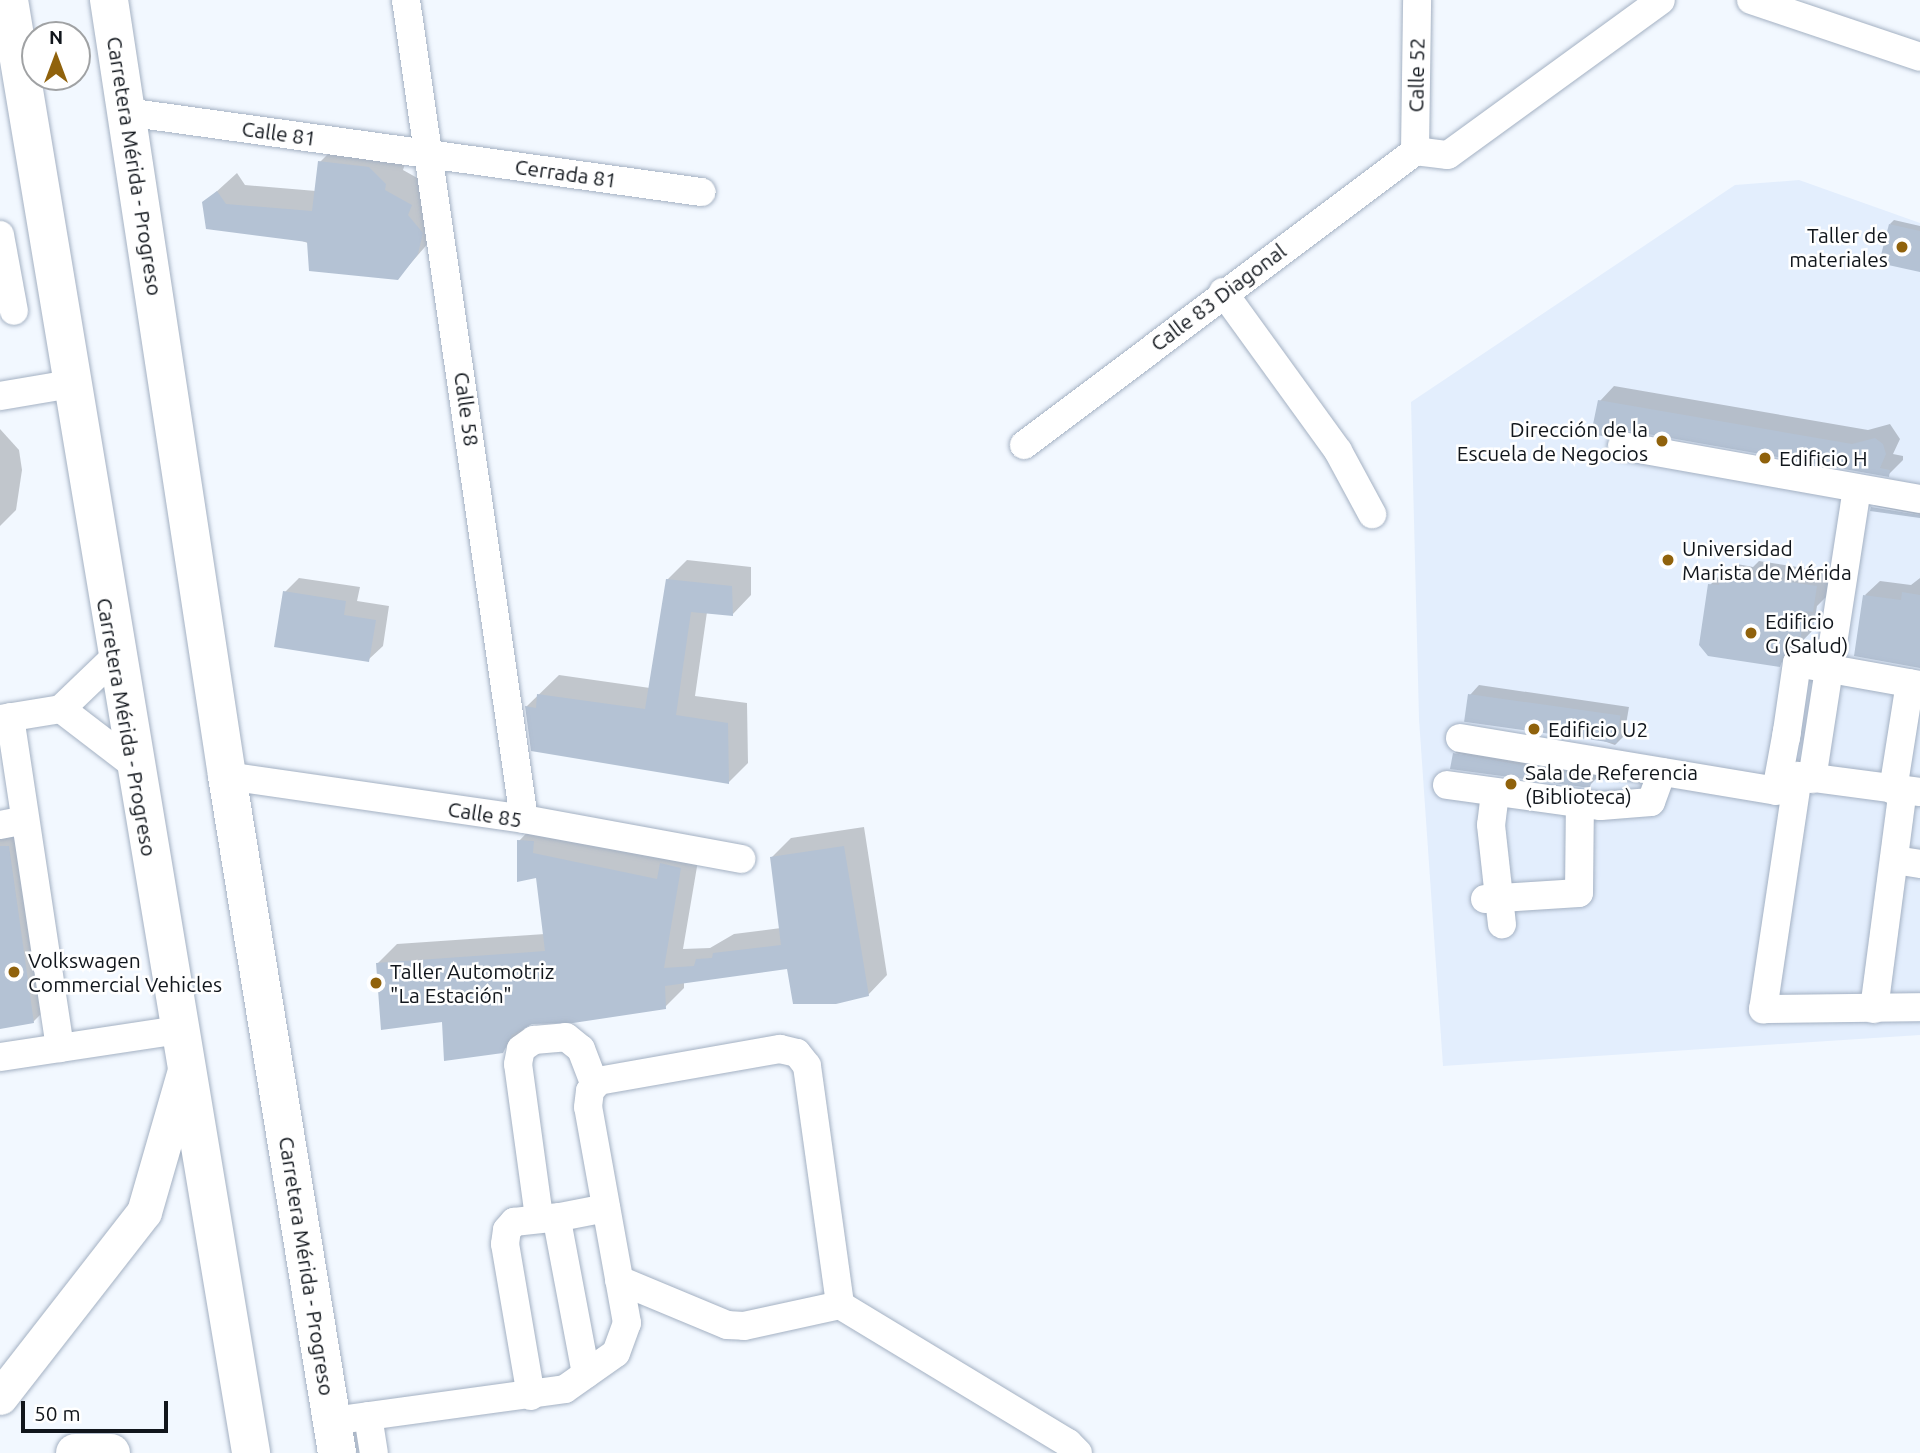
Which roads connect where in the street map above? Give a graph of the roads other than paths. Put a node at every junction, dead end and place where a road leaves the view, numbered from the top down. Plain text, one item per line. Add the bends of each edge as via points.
1 (9, 0) edge
2 (109, 0) edge
3 (406, 0) edge
4 (1417, 0) edge
5 (1661, 0) edge
6 (1751, 0) edge
7 (1814, 11) edge
8 (1920, 57) edge
9 (10, 64) edge
10 (126, 112) junction
11 (1415, 150) junction
12 (431, 155) junction
13 (701, 192) dead end
14 (0, 235) edge
15 (1223, 292) junction
16 (58, 304) junction
17 (7, 312) edge
18 (71, 384) junction
19 (0, 396) edge
20 (1024, 445) dead end
21 (1622, 446) dead end
22 (1857, 488) junction
23 (1920, 499) edge
24 (1373, 514) dead end
25 (115, 657) junction
26 (1829, 668) junction
27 (1915, 684) edge
28 (61, 709) junction
29 (5, 718) edge
30 (1460, 738) dead end
31 (133, 764) junction
32 (1662, 772) junction
33 (227, 776) junction
34 (1812, 779) junction
35 (1447, 785) dead end
36 (1495, 793) junction
37 (1907, 800) edge
38 (1580, 803) junction
39 (524, 820) junction
40 (13, 823) edge
41 (741, 859) dead end
42 (1907, 862) edge
43 (1485, 899) dead end
44 (1502, 924) dead end
45 (1920, 1007) edge
46 (1874, 1009) junction
47 (179, 1030) junction
48 (60, 1048) junction
49 (0, 1057) edge
50 (186, 1070) junction
51 (595, 1085) junction
52 (606, 1208) junction
53 (550, 1217) junction
54 (619, 1280) junction
55 (839, 1305) junction
56 (586, 1374) junction
57 (531, 1396) junction
58 (0, 1397) edge
59 (342, 1438) edge
60 (75, 1453) edge
61 (111, 1453) edge
62 (251, 1453) edge
63 (374, 1453) edge
64 (1078, 1453) edge

1 - 9 highway, Carretera Mérida - Progreso
2 - 10 highway, Carretera Mérida - Progreso
3 - 12 street, Calle 58
4 - 11 street, Calle 52
5 - 11 street via 1448,155
6 - 7 street
7 - 8 street
9 - 16 highway, Carretera Mérida - Progreso
10 - 12 street, Calle 81
10 - 33 highway, Carretera Mérida - Progreso
11 - 15 street, Calle 83 Diagonal
12 - 13 street, Cerrada 81
12 - 39 street, Calle 58
14 - 17 street
15 - 20 street, Calle 83 Diagonal
15 - 24 street via 1338,451
16 - 17 street
16 - 18 highway, Carretera Mérida - Progreso
18 - 19 street
18 - 25 highway, Carretera Mérida - Progreso
21 - 22 street
22 - 23 street
22 - 26 street
25 - 28 street
25 - 31 highway, Carretera Mérida - Progreso
26 - 27 street
26 - 32 street via 1797,663 1776,791
26 - 34 street
27 - 37 street
28 - 29 street
28 - 31 street
29 - 40 street
30 - 32 street
31 - 47 highway, Carretera Mérida - Progreso
32 - 38 street via 1651,803
33 - 39 street, Calle 85
33 - 59 highway, Carretera Mérida - Progreso
34 - 37 street via 1852,781
34 - 46 street via 1798,776 1763,1009
35 - 36 street
36 - 38 street
36 - 44 street via 1491,825
37 - 42 street
38 - 43 street via 1579,894
39 - 41 street, Calle 85
40 - 48 street
42 - 46 street
45 - 46 street
47 - 48 street
47 - 50 highway, Carretera Mérida - Progreso
48 - 49 street
50 - 58 main road via 144,1212
50 - 62 highway, Carretera Mérida - Progreso
51 - 52 street via 588,1107
51 - 53 street via 581,1049 566,1037 534,1040 521,1049 518,1064
51 - 55 street via 780,1049 797,1053 807,1066
52 - 53 street
52 - 54 street
53 - 56 street via 558,1226
53 - 57 street via 514,1222 505,1244
54 - 55 street via 727,1325 744,1326
54 - 56 street via 627,1323 625,1338 616,1353
55 - 64 street
56 - 57 street via 565,1389
57 - 59 street
59 - 63 street
60 - 61 highway

